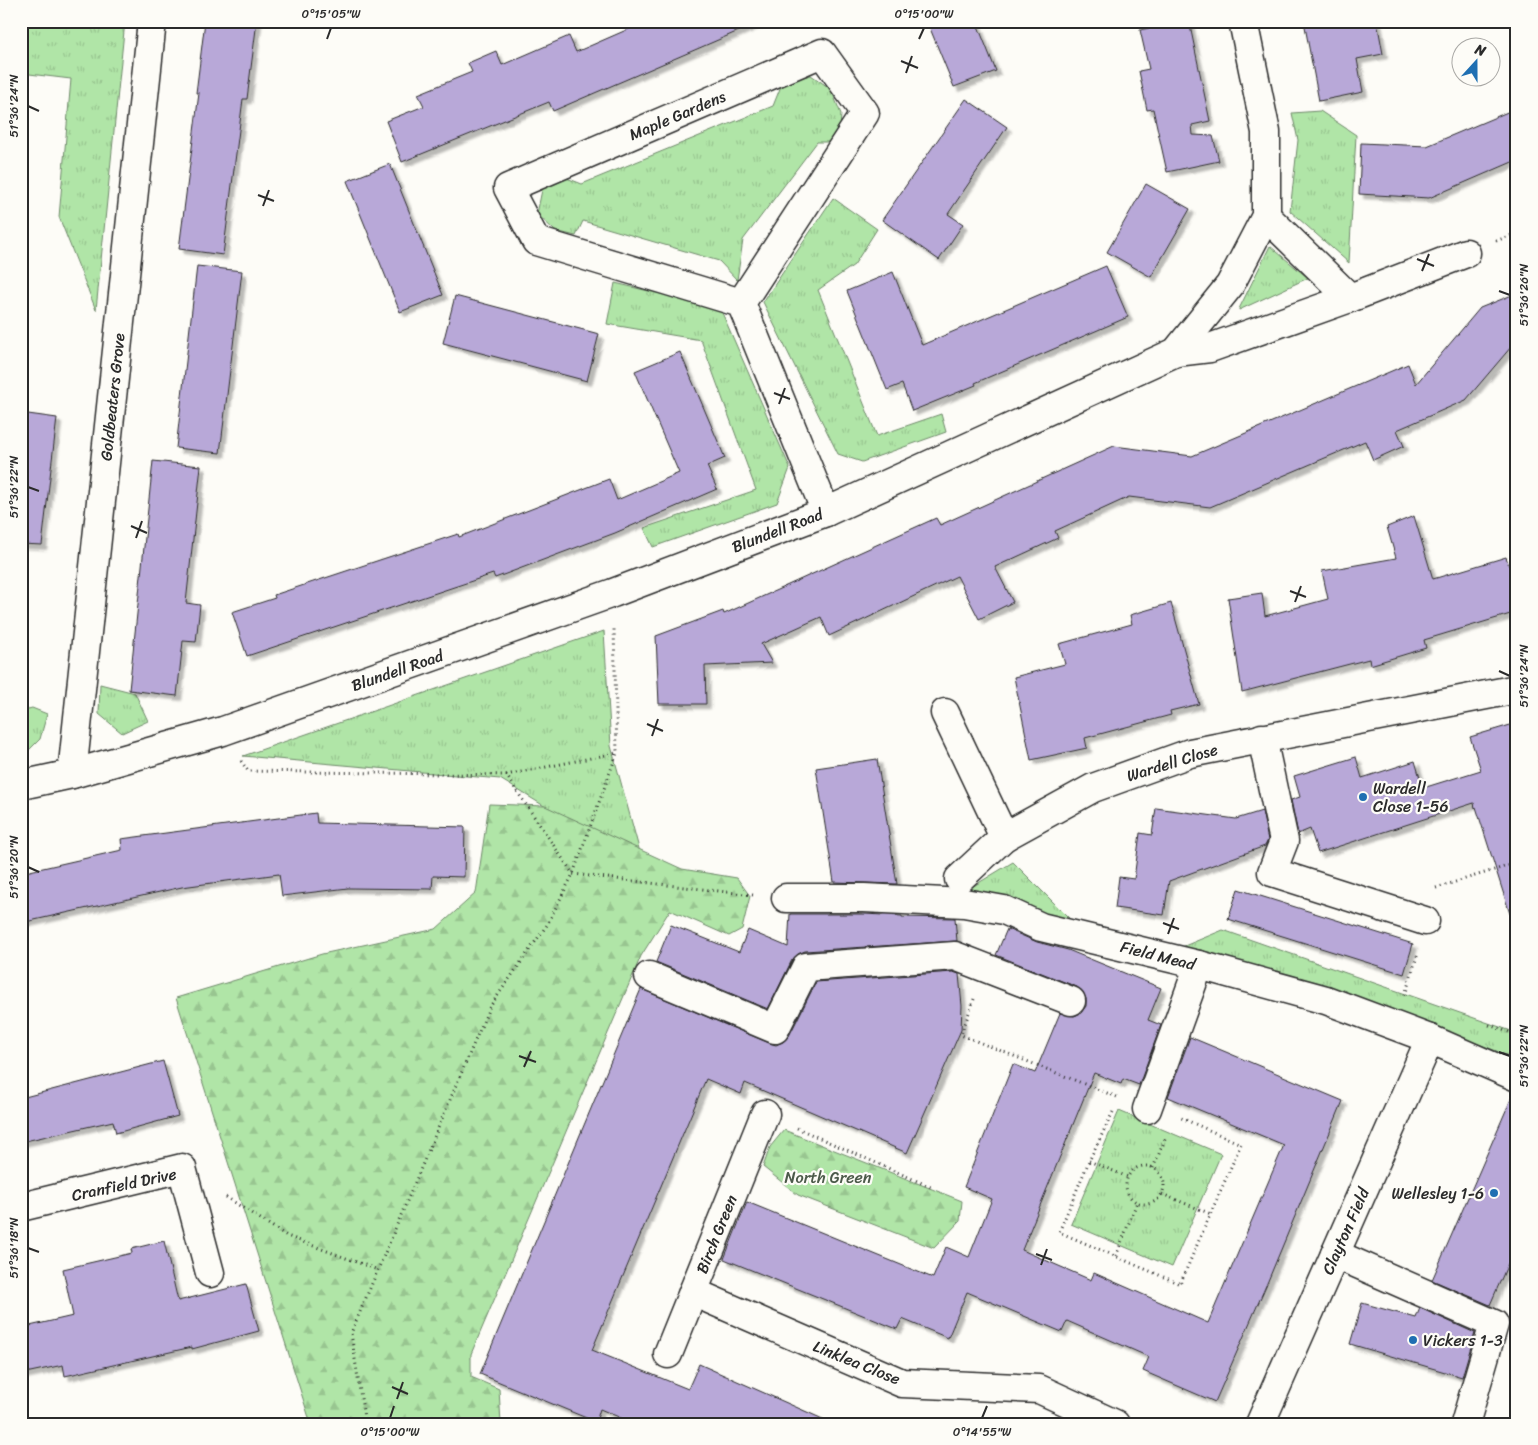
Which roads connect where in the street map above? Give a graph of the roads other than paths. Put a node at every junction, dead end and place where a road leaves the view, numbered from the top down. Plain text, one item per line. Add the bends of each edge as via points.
1 (152, 21) edge
2 (1243, 21) edge
3 (1266, 216) junction
4 (1466, 253) dead end
5 (1350, 298) junction
6 (741, 303) junction
7 (1176, 352) junction
8 (826, 512) junction
9 (1517, 689) edge
10 (945, 712) dead end
11 (1262, 738) junction
12 (72, 774) junction
13 (21, 785) edge
14 (1004, 837) junction
15 (959, 879) dead end
16 (786, 898) road end
17 (1425, 920) road end
18 (1199, 965) junction
19 (649, 976) dead end
20 (1071, 1001) dead end
21 (1430, 1039) junction
22 (1517, 1077) edge
23 (1148, 1109) road end
24 (765, 1114) road end
25 (21, 1207) edge
26 (1335, 1254) junction
27 (210, 1273) dead end
28 (693, 1292) junction
29 (668, 1354) dead end
30 (1115, 1424) edge
31 (1260, 1424) edge
32 (1465, 1424) edge

1 - 12 street, Goldbeaters Grove
2 - 3 street, Blundell Road via 1266,132
3 - 5 street
3 - 7 street, Blundell Road via 1230,285
4 - 5 street
5 - 7 street via 1210,348
6 - 6 street, Maple Gardens via 536,241 508,188 822,53 865,114
6 - 8 street
7 - 8 street, Blundell Road
8 - 12 street, Blundell Road via 613,593 223,731
9 - 11 street, Wardell Close
10 - 14 street
11 - 14 street, Wardell Close via 1190,753 1093,788
11 - 17 street via 1284,841 1272,872
12 - 13 street, Blundell Road
14 - 15 street, Wardell Close
16 - 18 street, Field Mead via 964,903 1004,910 1041,927
18 - 21 street, Field Mead via 1326,1000
18 - 23 street
19 - 20 street via 775,1029 806,967 954,956
21 - 22 street, Field Mead
21 - 26 street, Clayton Field
24 - 28 street, Birch Green
25 - 27 street, Cranfield Drive via 182,1168
26 - 31 street, Clayton Field
26 - 32 street via 1494,1324
28 - 29 street, Birch Green
28 - 30 street, Linklea Close via 902,1382 1039,1389

